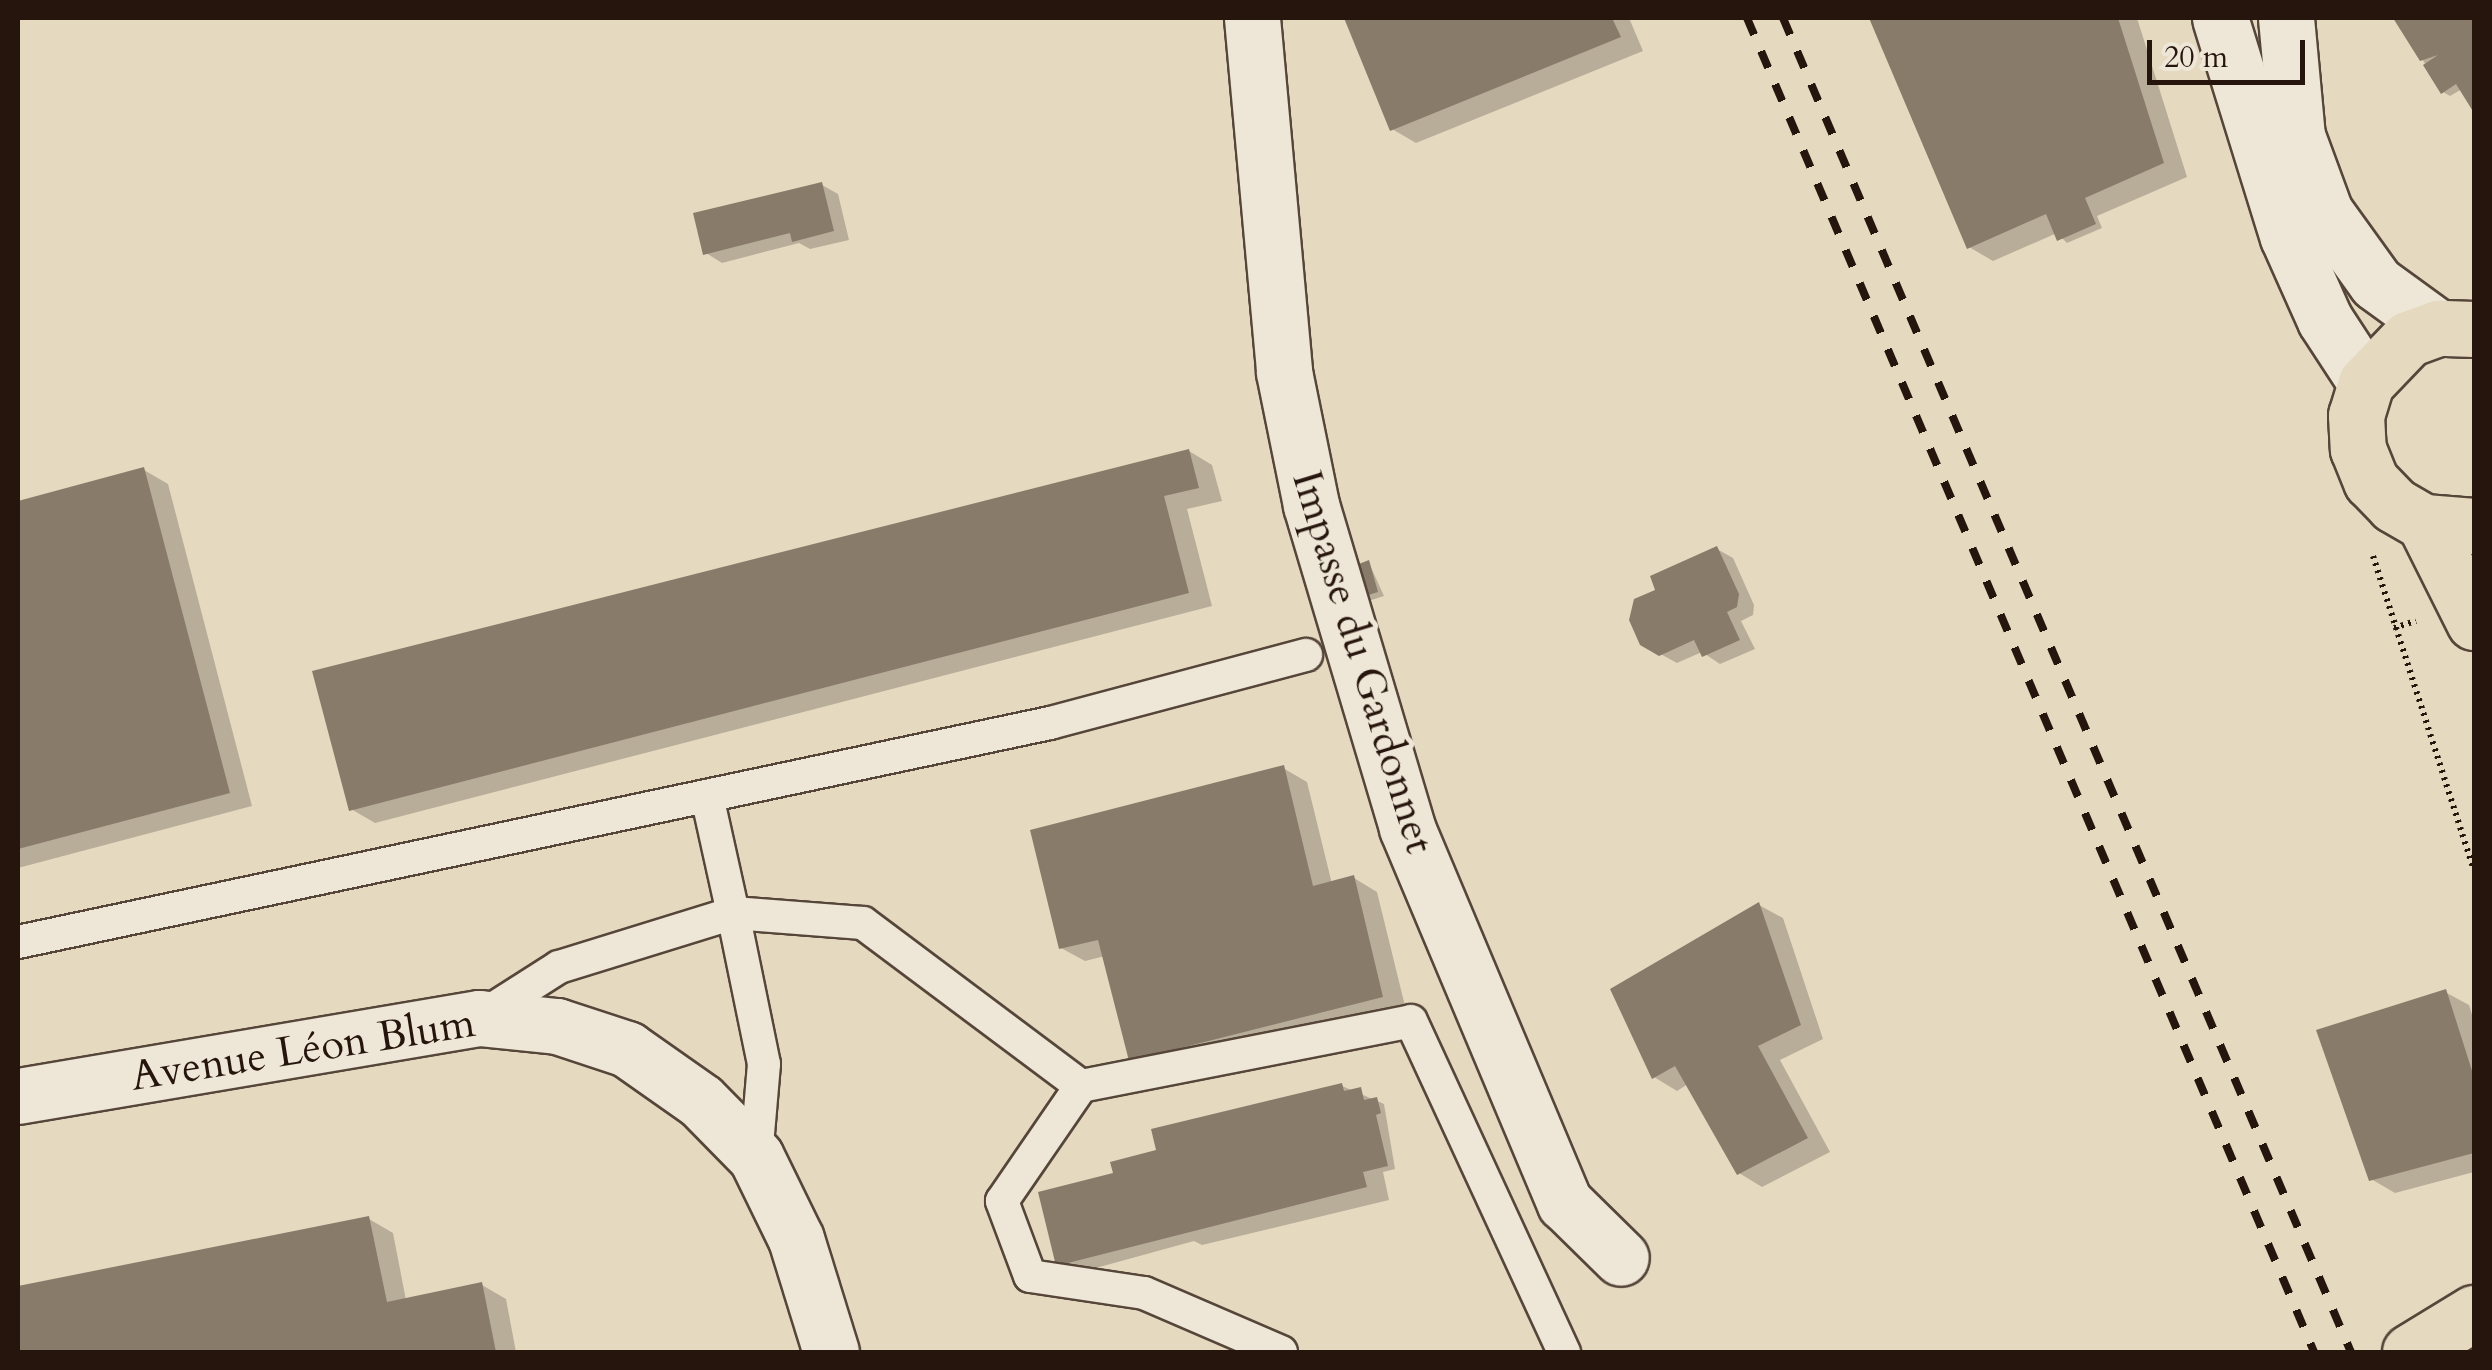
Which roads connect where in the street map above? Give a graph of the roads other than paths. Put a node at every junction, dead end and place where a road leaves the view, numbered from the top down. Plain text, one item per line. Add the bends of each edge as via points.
1 (1252, 18) edge
2 (2220, 18) edge
3 (2286, 18) edge
4 (2456, 328) edge
5 (2366, 383) junction
6 (2449, 524) edge
7 (2474, 622) edge
8 (1306, 655) dead end
9 (707, 796) junction
10 (733, 913) junction
11 (18, 942) edge
12 (478, 1018) junction
13 (1081, 1086) junction
14 (18, 1096) edge
15 (756, 1157) junction
16 (1620, 1258) dead end
17 (2474, 1313) edge
18 (831, 1352) edge
19 (1281, 1352) edge
20 (1564, 1352) edge
21 (2410, 1352) edge

1 - 16 street, Impasse du Gardonnet via 1284,372 1322,543 1407,828 1565,1203
2 - 5 street via 2288,237 2325,320
3 - 4 street via 2296,136 2324,212 2376,283
4 - 5 main road via 2384,357
5 - 6 main road via 2356,415 2358,449 2371,480 2394,505
6 - 7 main road
8 - 9 lane via 1050,723
9 - 10 lane
9 - 11 lane
10 - 12 lane via 558,967
10 - 13 lane via 863,923
10 - 15 lane via 764,1064
12 - 14 street, Avenue Léon Blum
12 - 15 street, Avenue Léon Blum via 557,1026 626,1049 701,1101
13 - 19 lane via 1002,1201 1030,1276 1144,1293
13 - 20 lane via 1411,1022
15 - 18 street, Avenue Léon Blum via 796,1239
17 - 21 main road

